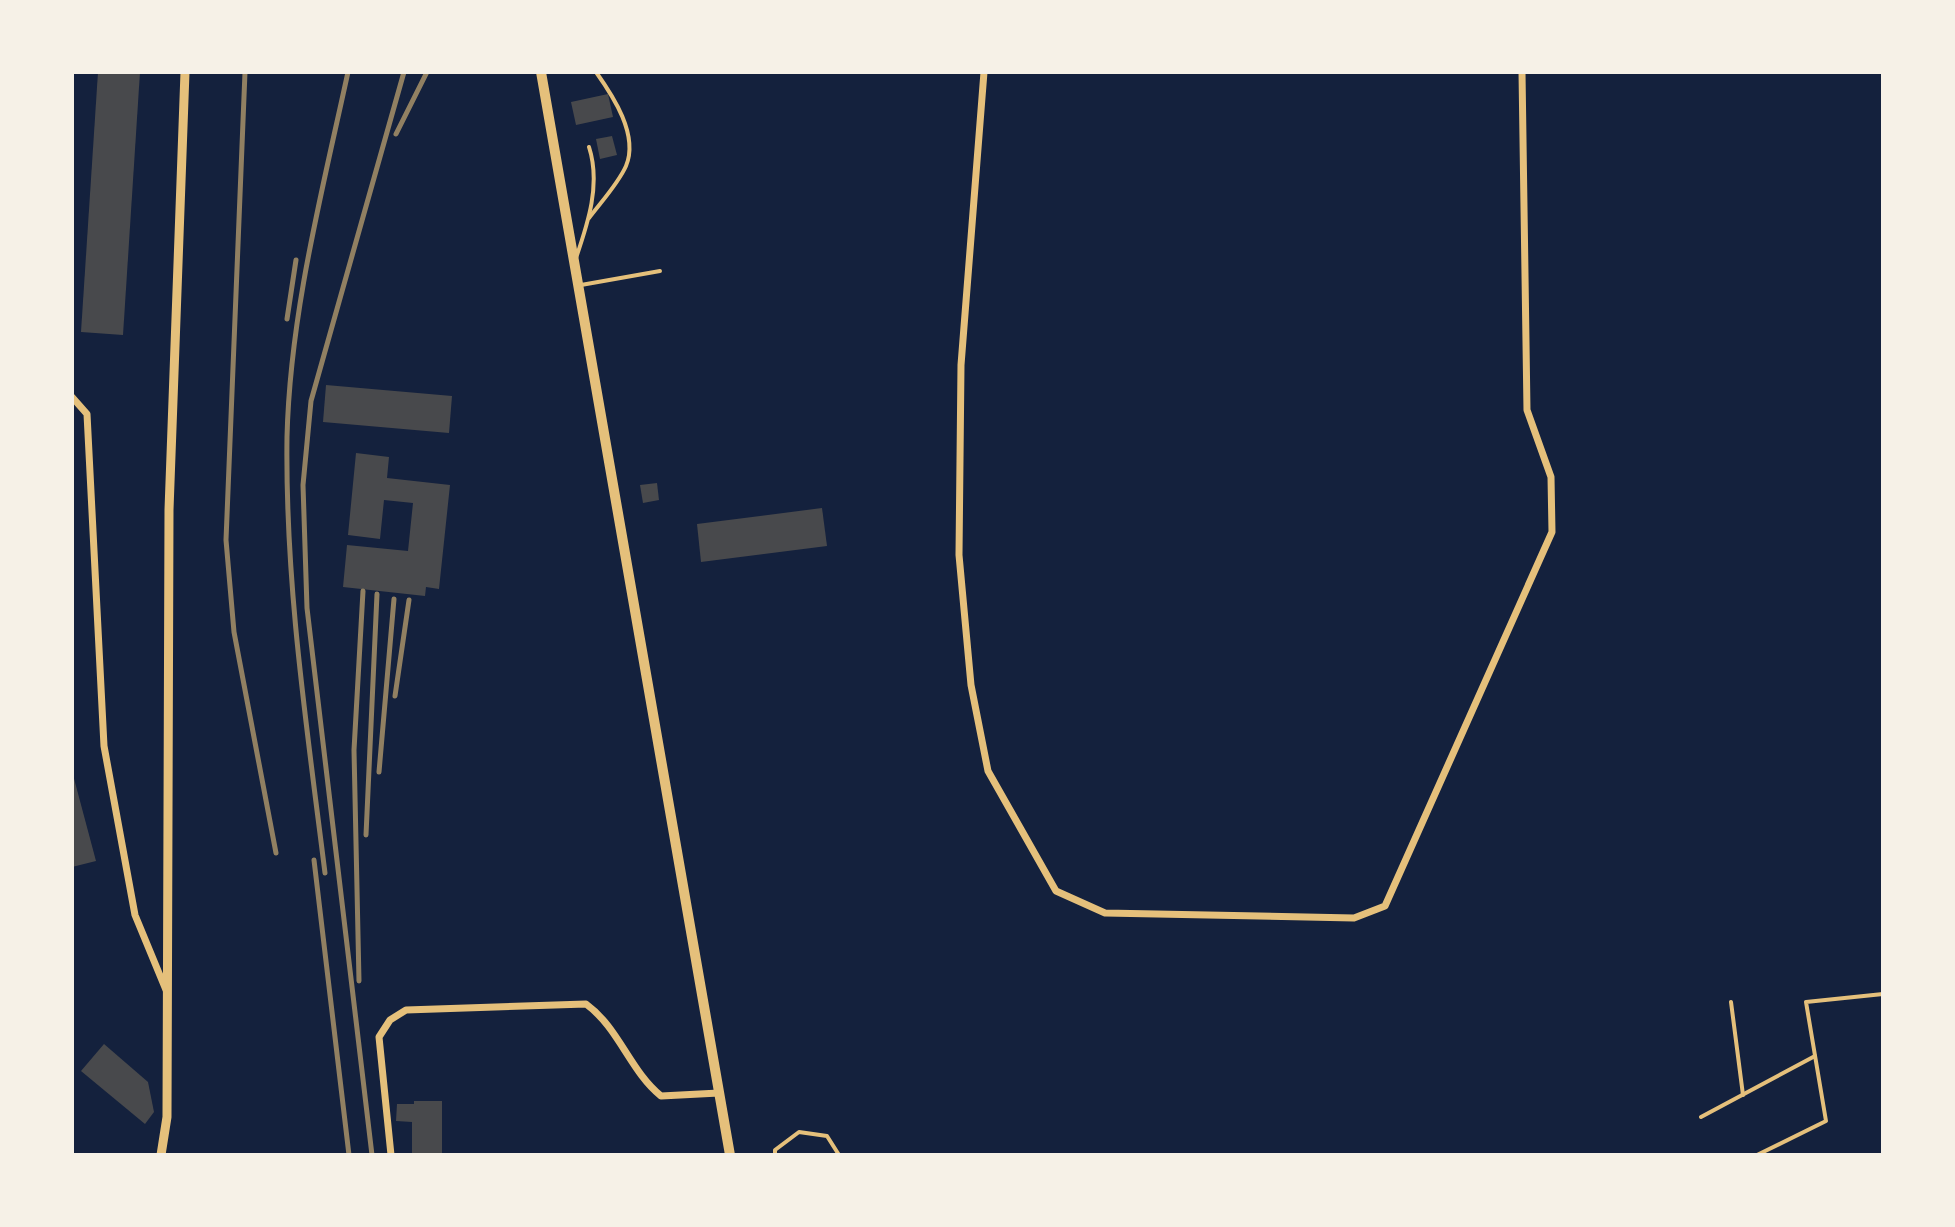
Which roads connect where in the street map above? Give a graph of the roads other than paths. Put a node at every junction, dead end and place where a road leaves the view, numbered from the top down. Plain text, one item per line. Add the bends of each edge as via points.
1 (185, 72) edge
2 (541, 72) edge
3 (596, 72) edge
4 (984, 72) edge
5 (1522, 72) edge
6 (589, 147) dead end
7 (589, 218) junction
8 (574, 264) junction
9 (660, 271) dead end
10 (578, 286) junction
11 (72, 397) edge
12 (166, 990) junction
13 (1883, 994) edge
14 (1731, 1002) dead end
15 (1815, 1056) junction
16 (719, 1093) junction
17 (1743, 1095) junction
18 (1701, 1117) dead end
19 (161, 1155) edge
20 (391, 1155) edge
21 (730, 1155) edge
22 (775, 1155) edge
23 (839, 1155) edge
24 (1757, 1155) edge

1 - 12 street via 169,510
2 - 8 main road
3 - 7 lane via 616,97 630,151 625,167
4 - 5 street via 961,365 959,555 971,685 988,771 1056,891 1105,913 1354,918 1385,906 1552,532 1551,477 1527,410
6 - 7 lane via 594,177
7 - 8 lane
8 - 10 main road
9 - 10 lane
10 - 16 main road
11 - 12 street via 87,414 104,746 135,915
12 - 19 street via 167,1117
13 - 15 lane via 1806,1002
14 - 17 lane
15 - 17 lane
15 - 24 lane via 1826,1121
16 - 20 street via 661,1096 586,1004 406,1010 390,1020 379,1037
16 - 21 main road
17 - 18 lane
22 - 23 lane via 799,1132 827,1136

